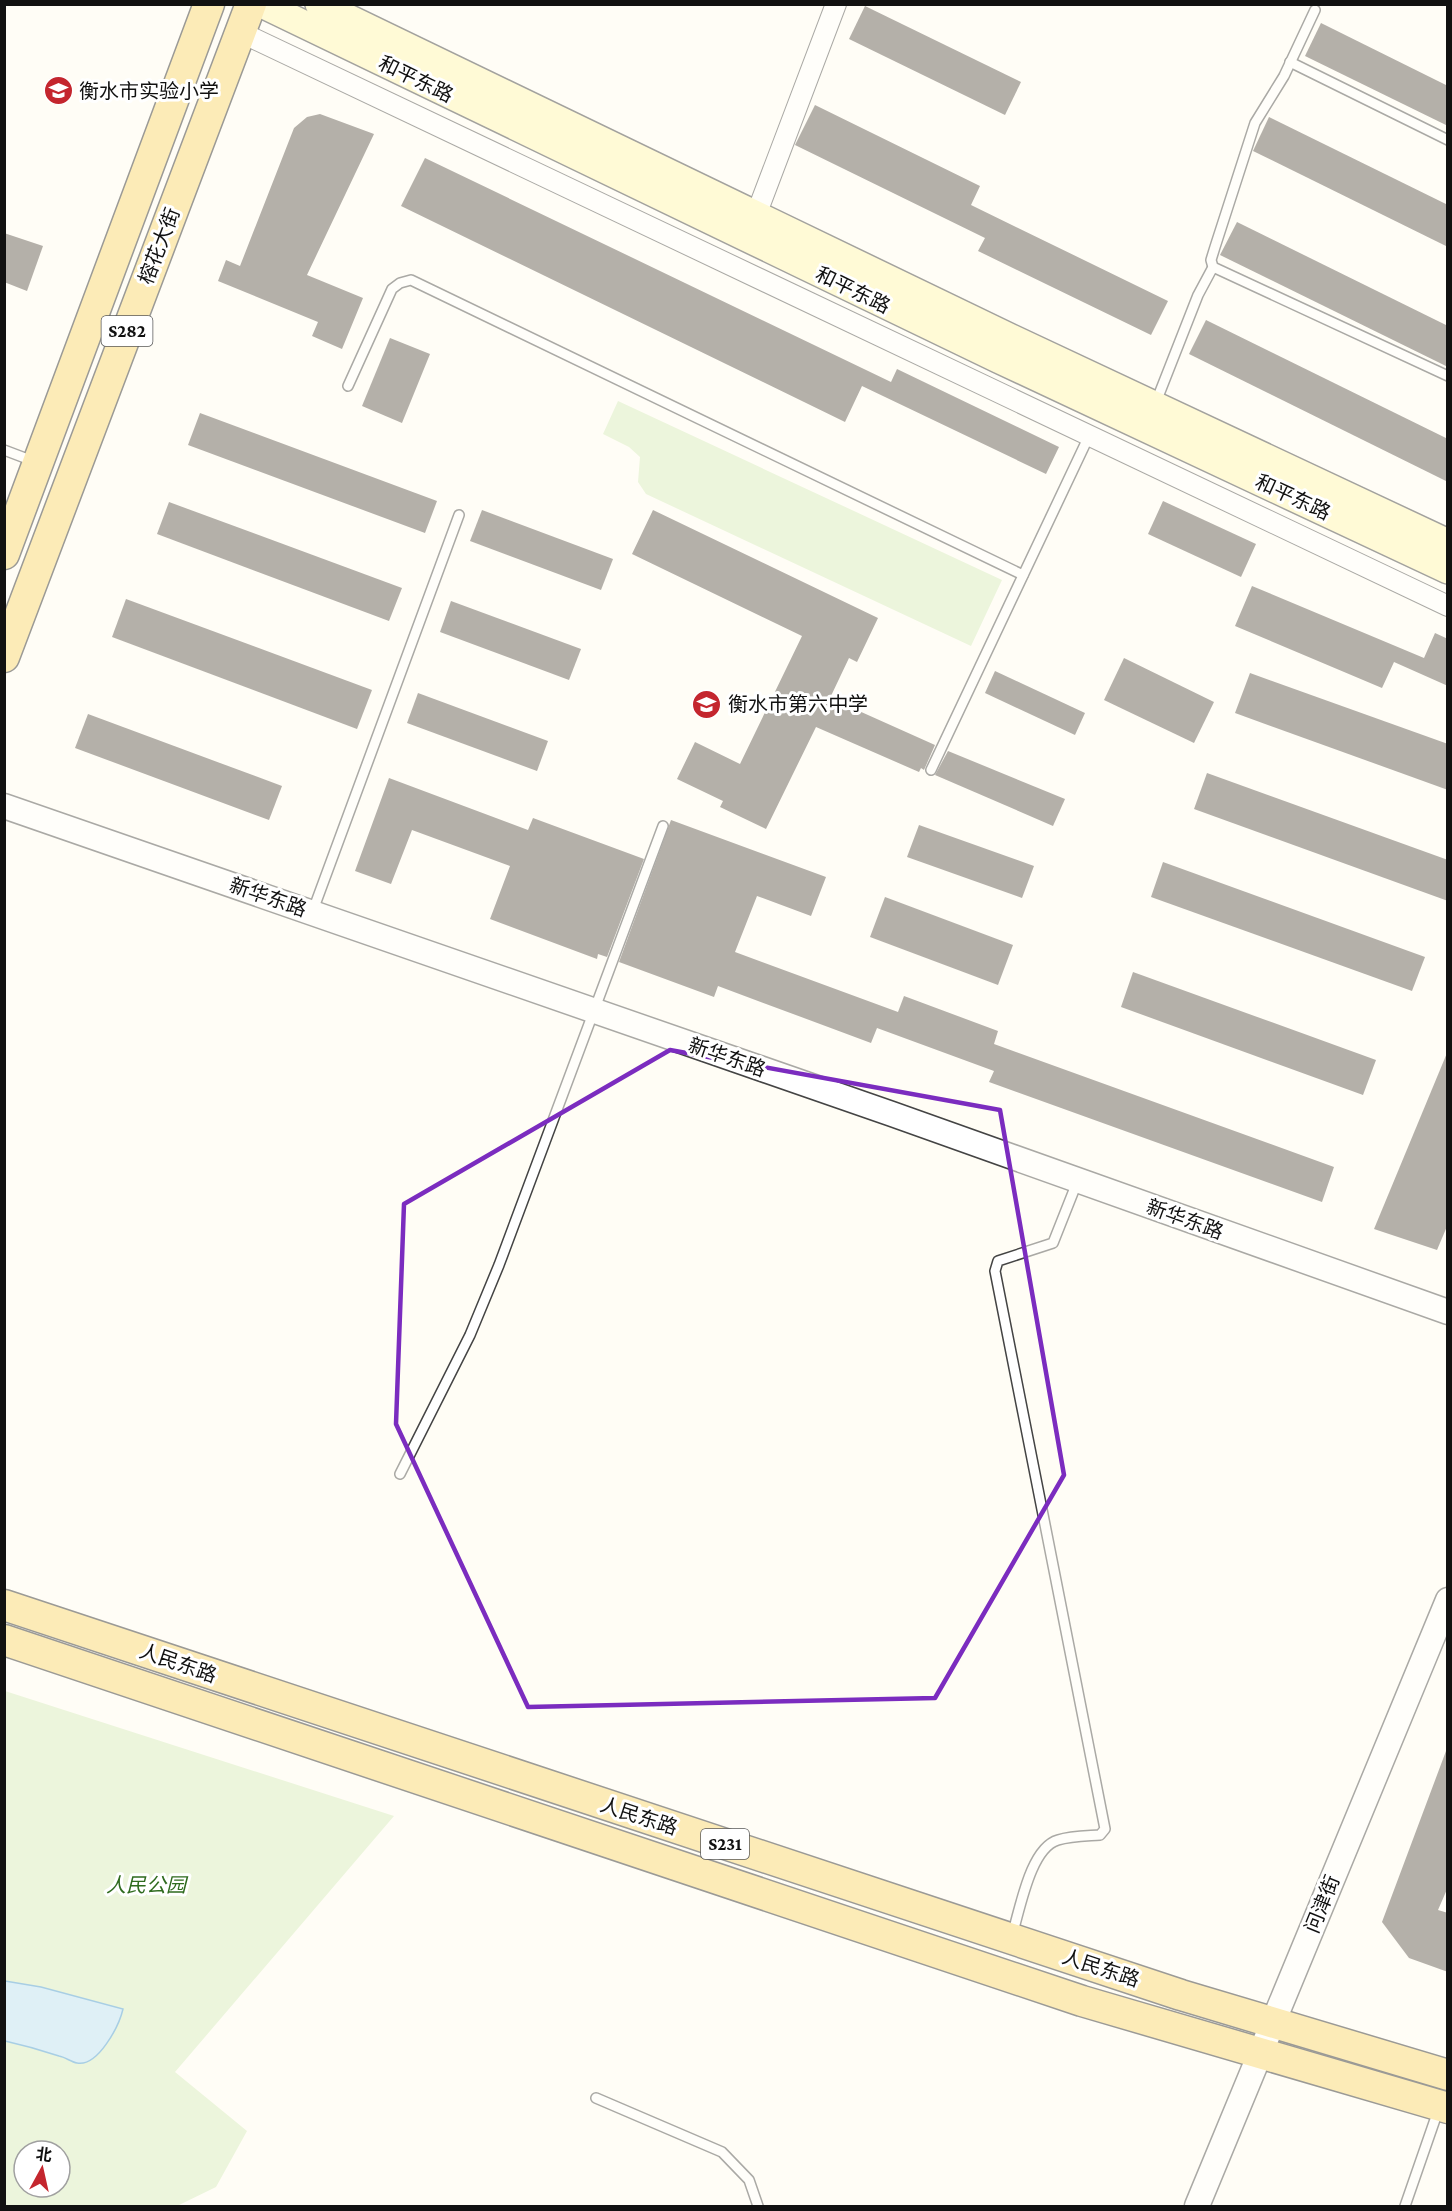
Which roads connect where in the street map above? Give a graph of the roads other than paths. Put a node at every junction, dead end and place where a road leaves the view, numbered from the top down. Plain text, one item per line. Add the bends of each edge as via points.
1 (209, 4) edge
2 (251, 4) edge
3 (262, 4) edge
4 (319, 4) edge
5 (836, 4) edge
6 (1315, 10) dead end
7 (240, 32) junction
8 (1290, 62) junction
9 (1448, 140) edge
10 (756, 215) junction
11 (1213, 267) junction
12 (1448, 376) edge
13 (348, 386) dead end
14 (1155, 405) junction
15 (1089, 436) junction
16 (4, 450) edge
17 (39, 462) junction
18 (459, 515) dead end
19 (1448, 543) edge
20 (4, 554) edge
21 (1448, 570) edge
22 (1023, 575) junction
23 (1448, 606) edge
24 (4, 657) edge
25 (931, 770) dead end
26 (4, 806) edge
27 (663, 826) dead end
28 (312, 913) junction
29 (593, 1010) junction
30 (1078, 1180) junction
31 (1448, 1312) edge
32 (400, 1474) dead end
33 (1448, 1600) edge
34 (4, 1605) edge
35 (4, 1640) edge
36 (1011, 1939) junction
37 (1273, 2023) junction
38 (1260, 2055) junction
39 (1448, 2075) edge
40 (596, 2098) dead end
41 (1444, 2107) edge
42 (758, 2206) edge
43 (1197, 2206) edge
44 (1405, 2206) edge

1 - 17 main road, 榕花大街 / S282
2 - 7 main road, 榕花大街 / S282
3 - 21 main road, 和平东路 via 998,359
4 - 10 main road, 和平东路
5 - 10 street
6 - 8 lane
7 - 15 street
7 - 24 main road, 榕花大街 / S282
8 - 9 lane
8 - 11 lane via 1255,123 1211,260
10 - 14 main road, 和平东路
11 - 12 lane
11 - 14 lane
13 - 22 lane via 392,289 411,280
14 - 19 main road, 和平东路
15 - 22 lane
15 - 23 street
16 - 17 lane
17 - 20 main road, 榕花大街 / S282
18 - 28 lane
22 - 25 lane
26 - 28 street, 新华东路
27 - 29 lane
28 - 29 street, 新华东路
29 - 30 street, 新华东路
29 - 32 lane via 470,1335
30 - 31 street, 新华东路
30 - 36 lane via 1053,1243 998,1261 995,1271 1105,1829 1100,1835 1056,1840 1043,1849 1034,1864
33 - 37 street, 问津街
34 - 36 main road, 人民东路 / S231
35 - 38 main road, 人民东路 / S231 via 1071,1997
36 - 37 main road, 人民东路 / S231
37 - 38 street, 问津街
37 - 39 main road, 人民东路 / S231
38 - 41 main road, 人民东路 / S231
38 - 43 street, 问津街
40 - 42 lane via 722,2151 749,2180
41 - 44 lane

